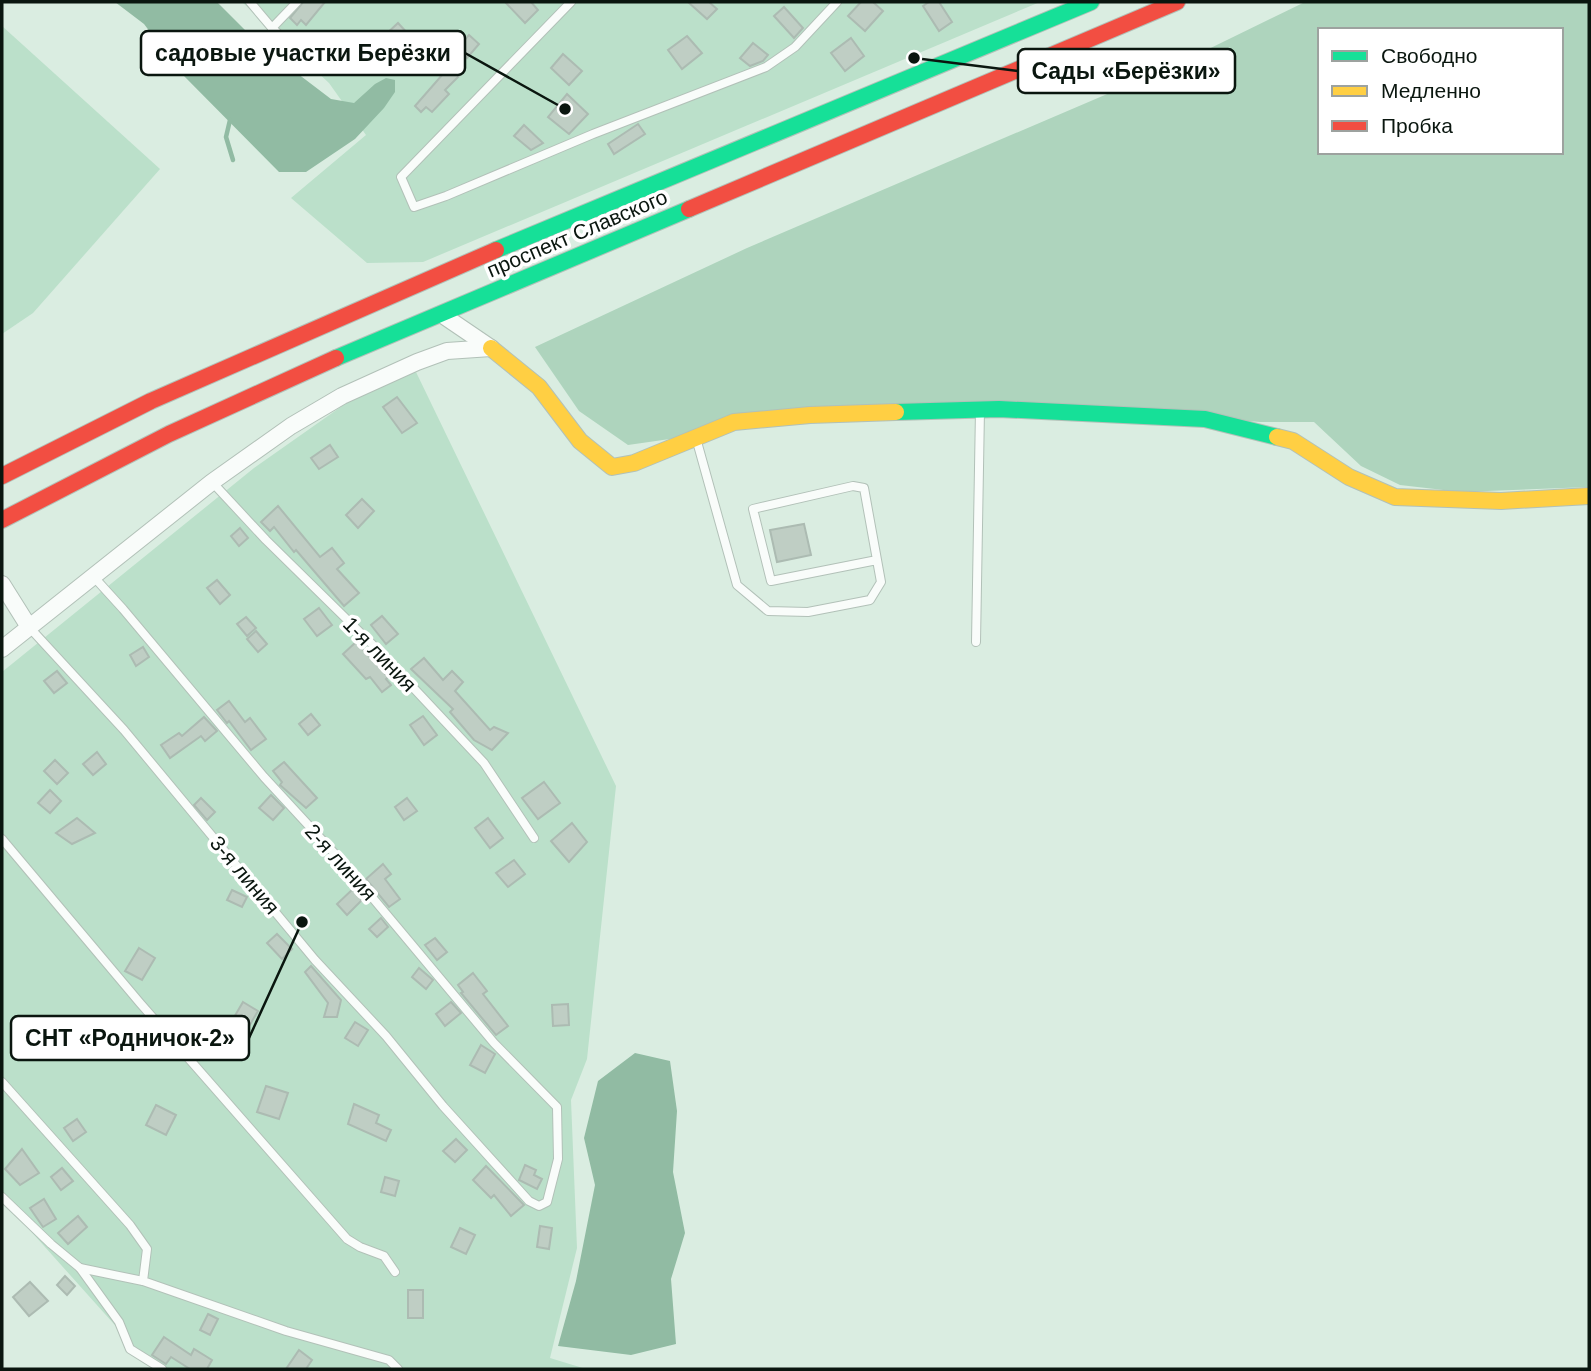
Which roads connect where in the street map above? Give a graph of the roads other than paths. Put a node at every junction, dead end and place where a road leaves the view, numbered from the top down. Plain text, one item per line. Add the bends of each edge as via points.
1 (250, 2) edge
2 (297, 2) edge
3 (571, 2) edge
4 (837, 2) edge
5 (1091, 2) edge
6 (1177, 2) edge
7 (272, 28) junction
8 (306, 60) dead end
9 (441, 314) junction
10 (491, 348) junction
11 (980, 410) junction
12 (696, 438) junction
13 (2, 477) edge
14 (212, 482) junction
15 (1589, 496) edge
16 (2, 520) edge
17 (877, 560) junction
18 (93, 576) junction
19 (2, 584) edge
20 (29, 627) junction
21 (976, 642) dead end
22 (2, 649) edge
23 (534, 838) dead end
24 (2, 839) edge
25 (2, 1083) edge
26 (558, 1159) joint
27 (2, 1197) edge
28 (80, 1268) junction
29 (395, 1272) dead end
30 (143, 1281) junction
31 (162, 1369) edge
32 (398, 1369) edge

1 - 7 lane
2 - 7 lane
3 - 4 lane via 401,177 414,207 766,67 795,47
5 - 13 main road, проспект Славского via 256,354
6 - 9 main road, проспект Славского
7 - 8 lane
9 - 10 street
9 - 16 main road, проспект Славского via 169,434
10 - 12 main road via 539,387 580,441 612,467
10 - 14 street via 447,351 342,396 291,425
11 - 12 main road via 734,422
11 - 15 main road via 1205,419 1293,441 1349,477 1395,497 1501,500
11 - 21 lane
12 - 17 lane via 737,585 768,611 808,612 870,600 881,582
14 - 18 street
14 - 23 lane, 1-я линия via 484,763
17 - 17 lane via 864,488 853,486 754,509 771,580
18 - 20 street
18 - 26 lane, 2-я линия via 364,886 494,1043 557,1107
19 - 20 street
20 - 22 street
20 - 26 lane, 3-я линия via 124,730 315,960 529,1201 539,1206 547,1202
24 - 29 lane via 347,1239 384,1256
25 - 30 lane via 130,1225 147,1249
27 - 28 lane
28 - 30 lane
28 - 31 lane via 119,1322 130,1349
30 - 32 lane via 286,1331 389,1360

